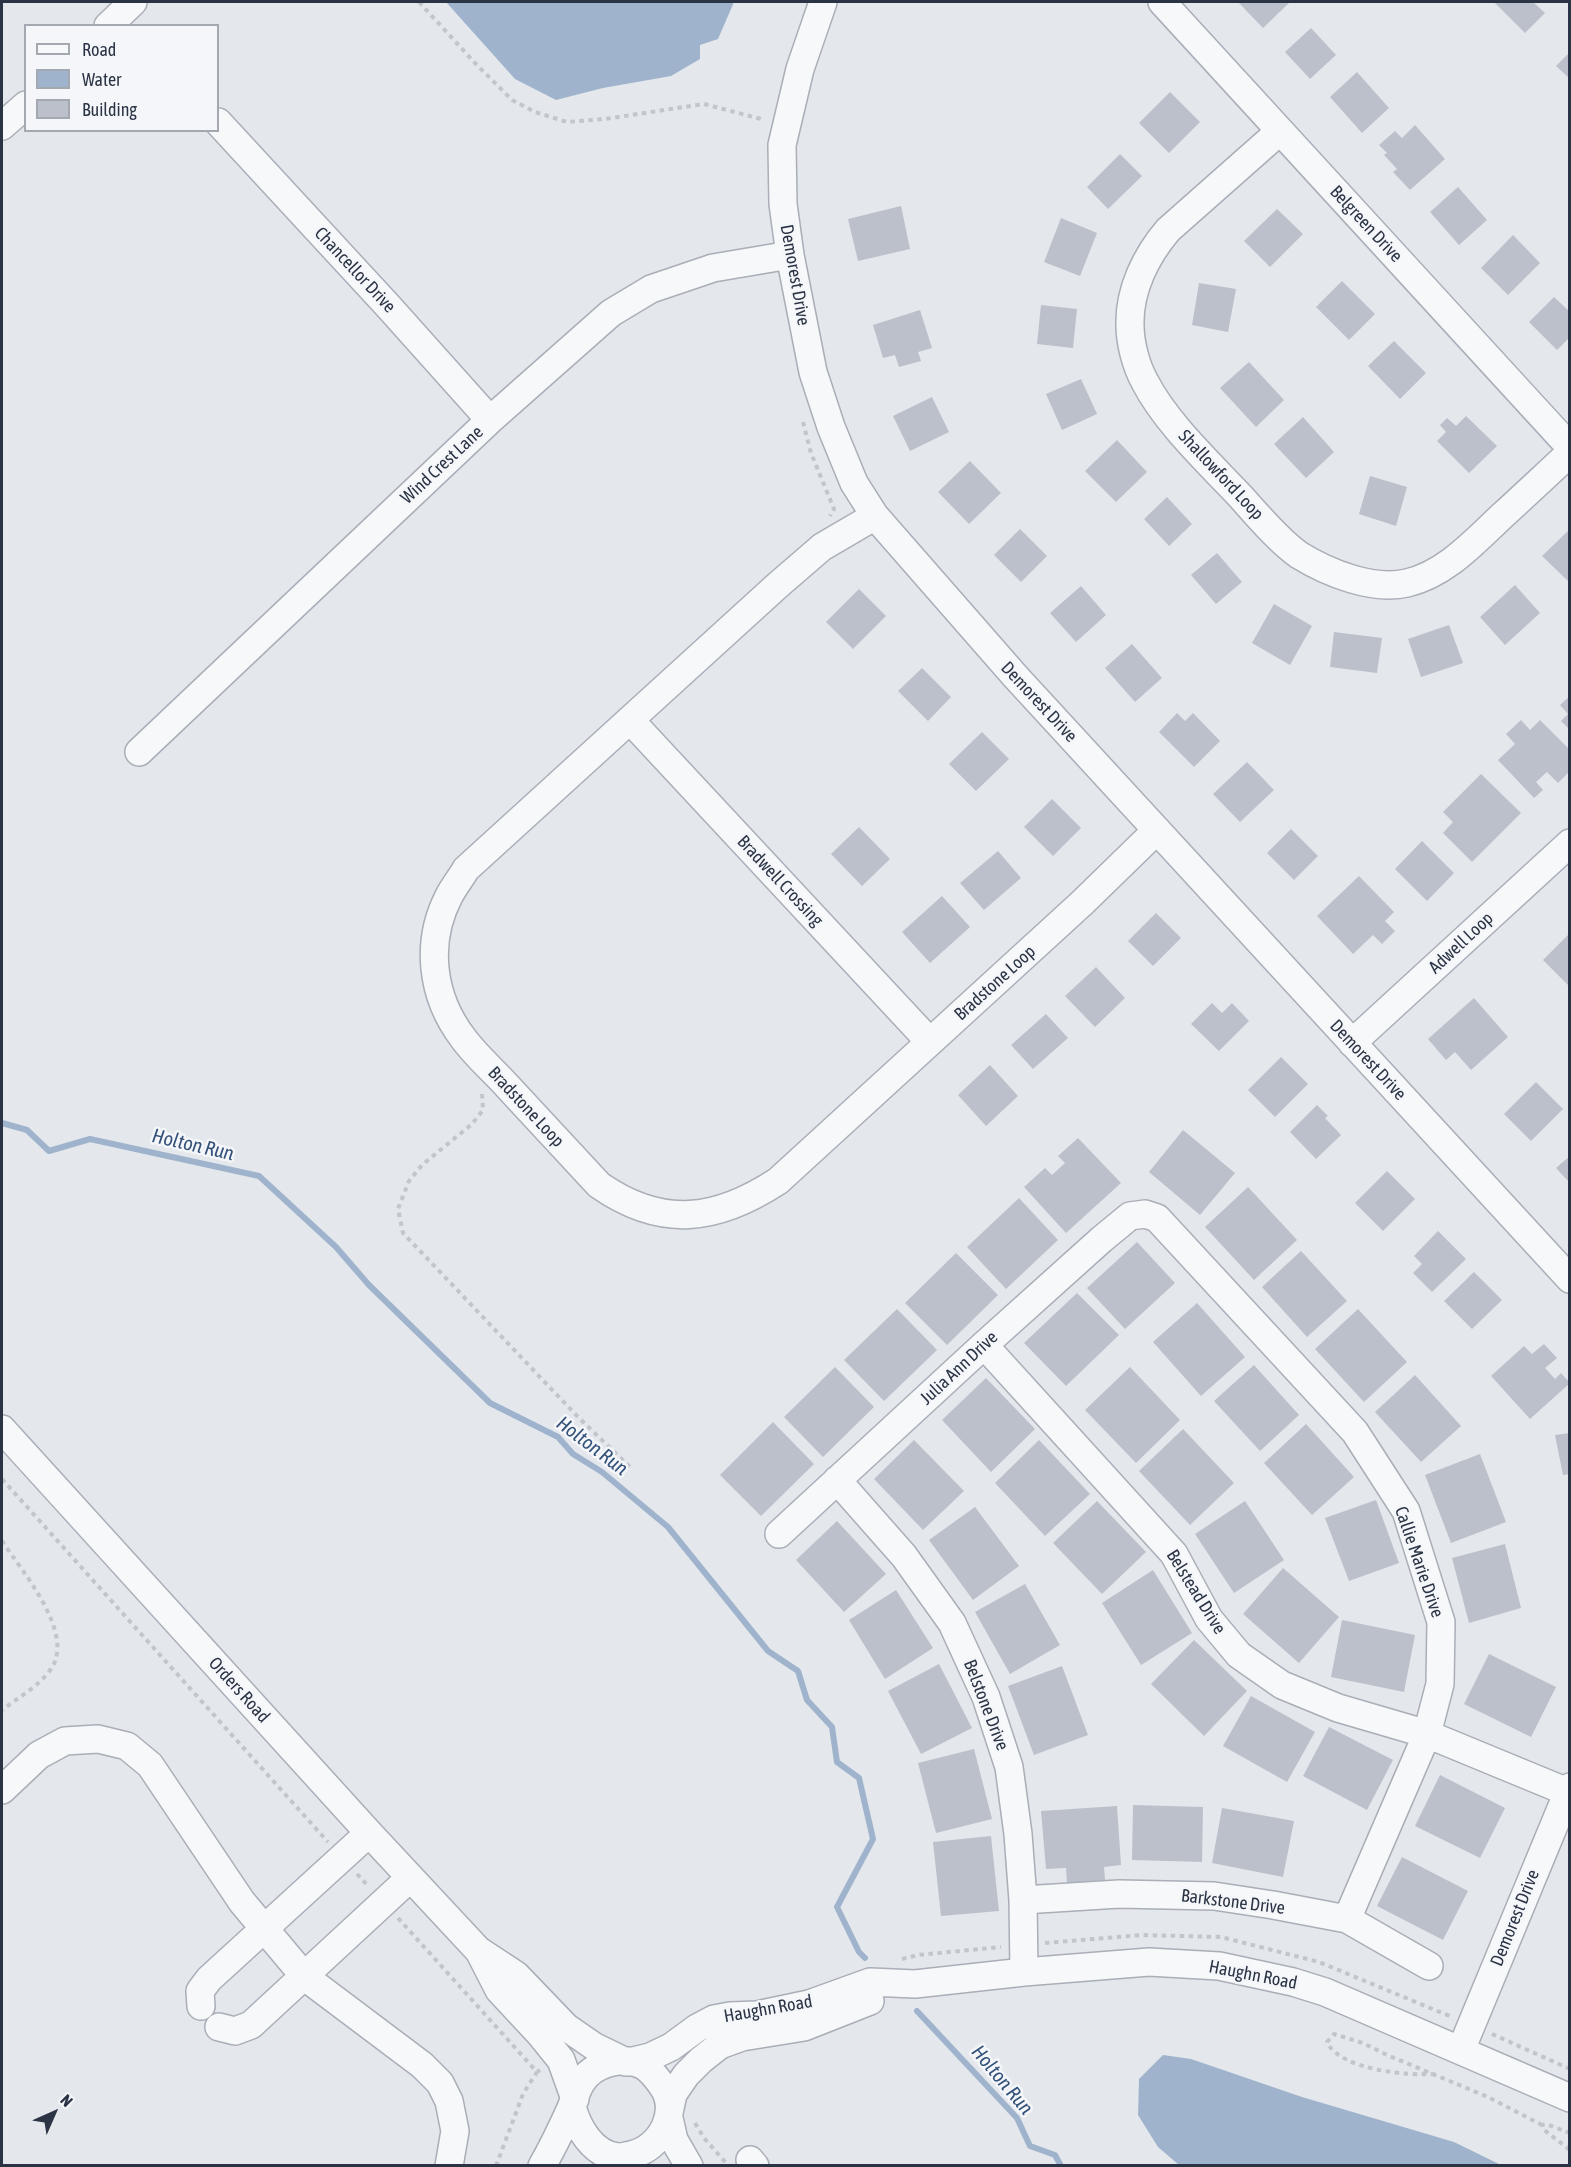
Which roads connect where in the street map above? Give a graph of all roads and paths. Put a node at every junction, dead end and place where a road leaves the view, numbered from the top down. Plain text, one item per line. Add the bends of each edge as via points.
1 (419, 2) edge
2 (823, 2) edge
3 (1162, 2) edge
4 (24, 107) edge
5 (765, 120) dead end
6 (219, 123) edge
7 (2, 126) edge
8 (1280, 131) junction
9 (790, 255) junction
10 (490, 420) junction
11 (1569, 447) edge
12 (1569, 453) edge
13 (875, 516) junction
14 (630, 720) junction
15 (139, 752) dead end
16 (1157, 830) junction
17 (1567, 850) edge
18 (930, 1042) junction
19 (1352, 1043) junction
20 (1145, 1214) joint
21 (1569, 1280) edge
22 (984, 1345) junction
23 (2, 1430) edge
24 (2, 1479) edge
25 (837, 1480) junction
26 (779, 1534) dead end
27 (2, 1541) edge
28 (2, 1710) edge
29 (1427, 1734) junction
30 (2, 1790) edge
31 (1569, 1791) edge
32 (369, 1833) junction
33 (342, 1857) junction
34 (410, 1878) junction
35 (1023, 1900) junction
36 (384, 1903) junction
37 (1347, 1919) junction
38 (263, 1930) junction
39 (1023, 1945) junction
40 (478, 1950) junction
41 (894, 1961) dead end
42 (1429, 1966) dead end
43 (1024, 1972) junction
44 (305, 1977) junction
45 (915, 1984) junction
46 (201, 2006) dead end
47 (1472, 2024) junction
48 (219, 2027) dead end
49 (1461, 2050) junction
50 (627, 2062) junction
51 (548, 2065) junction
52 (1569, 2069) edge
53 (1435, 2074) junction
54 (1569, 2098) edge
55 (573, 2102) junction
56 (669, 2115) junction
57 (1542, 2125) junction
58 (1569, 2133) edge
59 (1569, 2150) edge
60 (628, 2160) edge
61 (449, 2166) edge
62 (496, 2166) edge
63 (542, 2166) edge
64 (589, 2166) edge
65 (688, 2166) edge

1 - 5 path via 512,100 535,112 567,122 705,104
2 - 9 street, Demorest Drive via 800,69 782,145 783,204
3 - 8 street, Belgreen Drive
4 - 7 street
6 - 10 street, Chancellor Drive
8 - 11 street, Belgreen Drive
8 - 12 street, Shallowford Loop via 1168,230 1142,269 1133,297 1130,326 1145,382 1170,420 1200,454 1298,554 1351,578 1372,583 1406,583 1434,573 1460,554
9 - 10 street, Wind Crest Lane via 713,268 651,289 611,313
9 - 13 street, Demorest Drive via 813,372 827,416 854,483
10 - 15 street, Wind Crest Lane
13 - 14 street, Bradstone Loop via 822,548
13 - 16 street, Demorest Drive
14 - 18 street, Bradwell Crossing
14 - 18 street, Bradstone Loop via 466,869 449,896 434,943 436,982 462,1037 599,1185 617,1198 670,1215 698,1214 753,1197 778,1181
16 - 18 street, Bradstone Loop
16 - 19 street, Demorest Drive
17 - 19 street, Adwell Loop
19 - 21 street, Demorest Drive
20 - 22 street, Julia Ann Drive via 1130,1216
20 - 29 street, Callie Marie Drive via 1156,1218 1356,1432 1406,1511 1441,1622 1440,1684
22 - 25 street, Julia Ann Drive
22 - 29 street, Belstead Drive via 1174,1554 1209,1619 1239,1655 1282,1684 1338,1708
23 - 32 street, Orders Road
24 - 33 path
25 - 26 street, Julia Ann Drive
25 - 35 street, Belstone Drive via 904,1556 952,1623 986,1697 1009,1767
27 - 28 path via 45,1605 55,1626 57,1652 53,1666 37,1685
29 - 31 street, Belstead Drive
29 - 37 street, Callie Marie Drive
30 - 38 street via 39,1755 65,1741 98,1739 127,1746 150,1765
31 - 47 street, Demorest Drive
32 - 33 street
32 - 34 street, Orders Road
33 - 36 path
33 - 38 street
34 - 36 street
34 - 40 street, Orders Road
35 - 37 street, Barkstone Drive via 1119,1894 1214,1896
35 - 39 street, Belstone Drive
36 - 44 street
36 - 51 path
37 - 42 street, Barkstone Drive
38 - 44 street
38 - 46 street via 209,1979 200,1991
39 - 41 path via 918,1955
39 - 43 street, Belstone Drive
39 - 47 path via 1141,1935 1221,1938 1319,1962
40 - 50 street, Orders Road via 516,1975 566,2027 595,2048
40 - 51 street, Orders Road
43 - 45 street, Haughn Road
43 - 49 street, Haughn Road via 1149,1962 1253,1972 1325,1992
44 - 48 street via 250,2025 235,2031
44 - 61 street via 422,2065 440,2083 449,2101 455,2131
45 - 50 street, Haughn Road via 870,1982 809,2004 714,2019 671,2047
45 - 56 street, Haughn Road via 804,2027 742,2037 720,2045 686,2075 673,2094
47 - 49 street, Demorest Drive
47 - 52 path
49 - 54 street, Haughn Road
50 - 55 street via 608,2063 592,2070 581,2082
50 - 56 street via 641,2065 655,2075 665,2089
51 - 55 street, Orders Road
51 - 62 path via 523,2094
53 - 53 path via 1344,2036 1334,2034 1327,2042 1341,2057 1366,2067
53 - 57 path
55 - 60 street via 580,2131 591,2144
55 - 63 street
56 - 60 street via 663,2132
56 - 65 street via 674,2140
57 - 58 path
57 - 59 path
60 - 64 street

